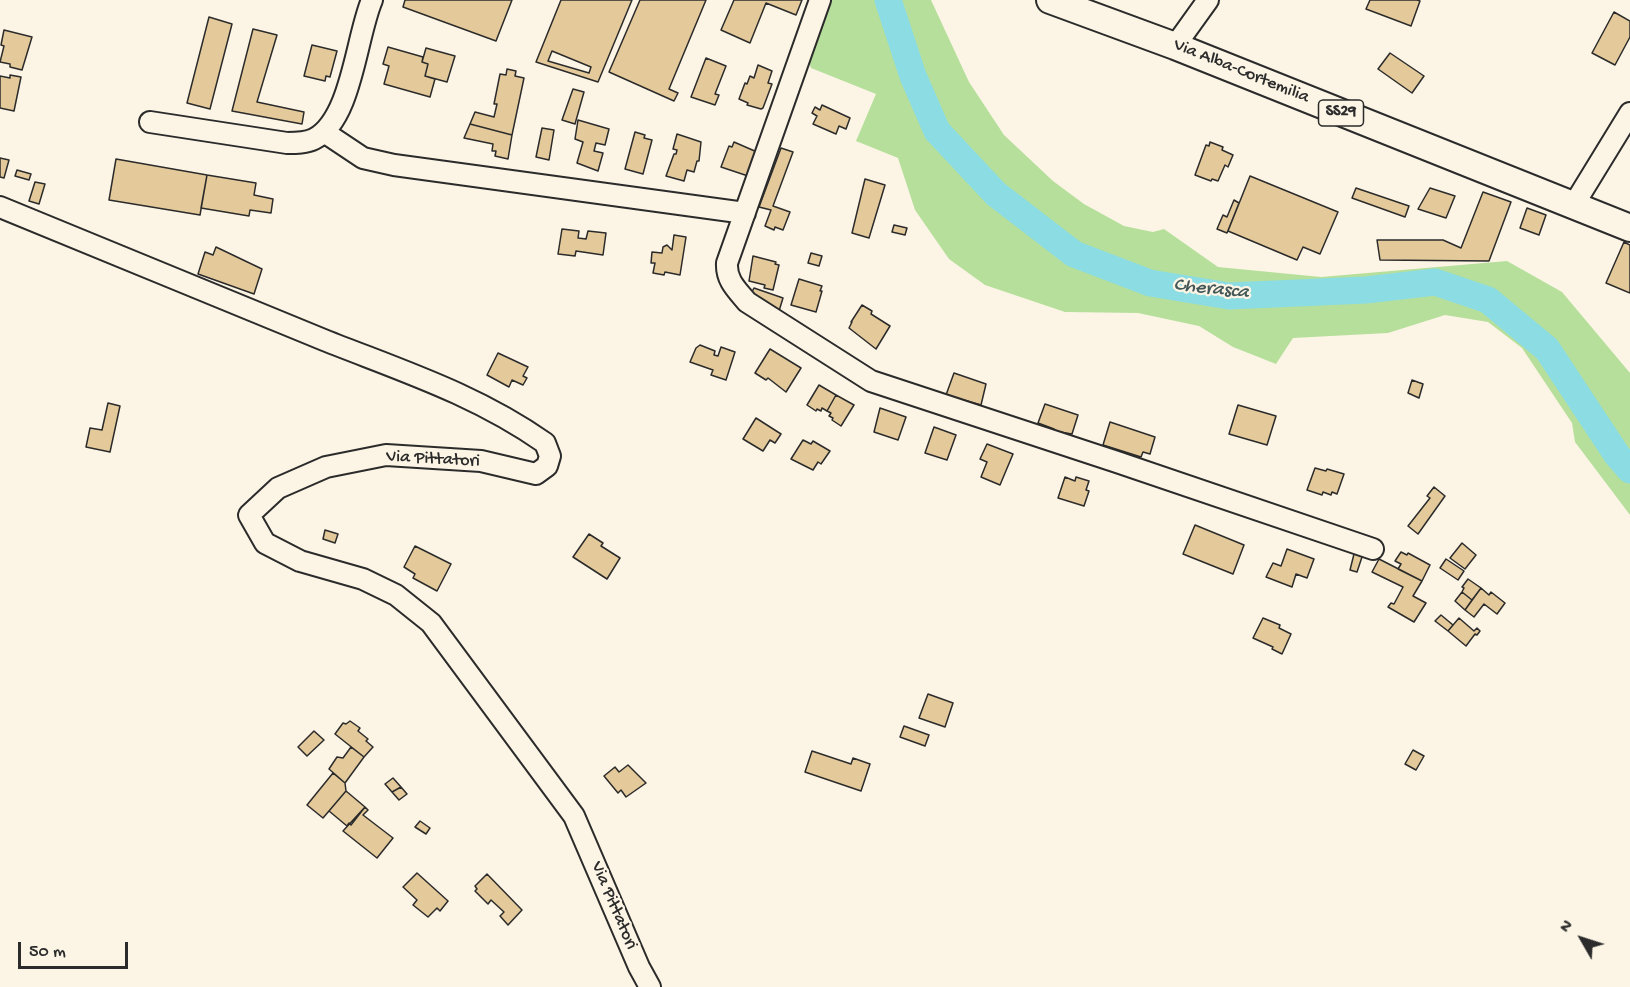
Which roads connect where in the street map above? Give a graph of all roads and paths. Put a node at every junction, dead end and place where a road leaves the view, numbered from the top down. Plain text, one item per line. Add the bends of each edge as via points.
1 (372, 0) edge
2 (820, 0) edge
3 (1050, 0) edge
4 (1208, 0) edge
5 (1175, 46) junction
6 (1630, 113) edge
7 (150, 122) dead end
8 (324, 132) junction
9 (1573, 206) junction
10 (0, 207) edge
11 (745, 213) junction
12 (1630, 228) edge
13 (1373, 549) dead end
14 (650, 987) edge

1 - 8 street via 348,92
2 - 11 street
3 - 5 main road, Via Alba-Cortemilia / SS29
4 - 5 street
5 - 9 main road, Via Alba-Cortemilia / SS29
6 - 9 street
7 - 8 street via 287,144 308,141
8 - 11 street via 363,158 394,165
9 - 12 main road, Via Alba-Cortemilia / SS29
10 - 14 street, Via Pittatori via 441,385 545,443 550,456 547,466 536,474 481,461 386,455 326,467 278,489 249,514 265,543 300,561 396,595 431,623 574,816
11 - 13 street via 727,263 726,275 734,287 747,302 871,381

